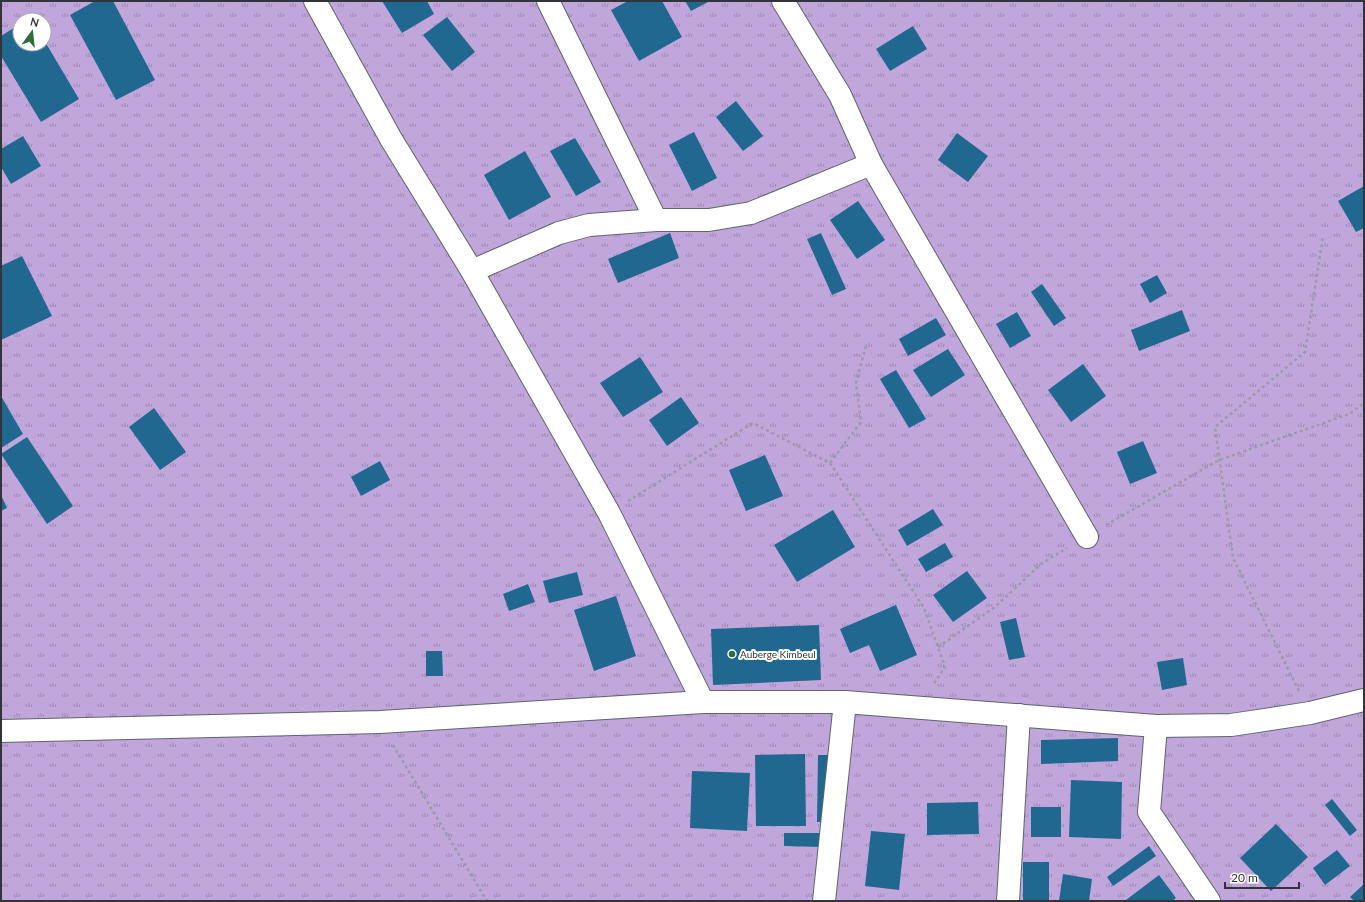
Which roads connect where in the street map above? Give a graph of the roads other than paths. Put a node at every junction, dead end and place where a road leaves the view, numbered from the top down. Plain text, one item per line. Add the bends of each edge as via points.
1 (314, 1) edge
2 (548, 1) edge
3 (783, 1) edge
4 (871, 164) junction
5 (656, 220) junction
6 (472, 271) junction
7 (1087, 537) road end
8 (1364, 700) edge
9 (703, 702) junction
10 (845, 702) junction
11 (1019, 715) junction
12 (1156, 726) junction
13 (1, 731) edge
14 (824, 901) edge
15 (1008, 901) edge
16 (1209, 901) edge

1 - 6 street via 391,139
2 - 5 street
3 - 4 street via 840,95
4 - 5 street via 750,214 709,220
4 - 7 street
5 - 6 street via 589,225 559,233
6 - 9 street via 609,513
8 - 12 street via 1310,713 1231,725
9 - 10 street
9 - 13 street via 380,722
10 - 11 street
10 - 14 street
11 - 12 street
11 - 15 street
12 - 16 street via 1149,812

